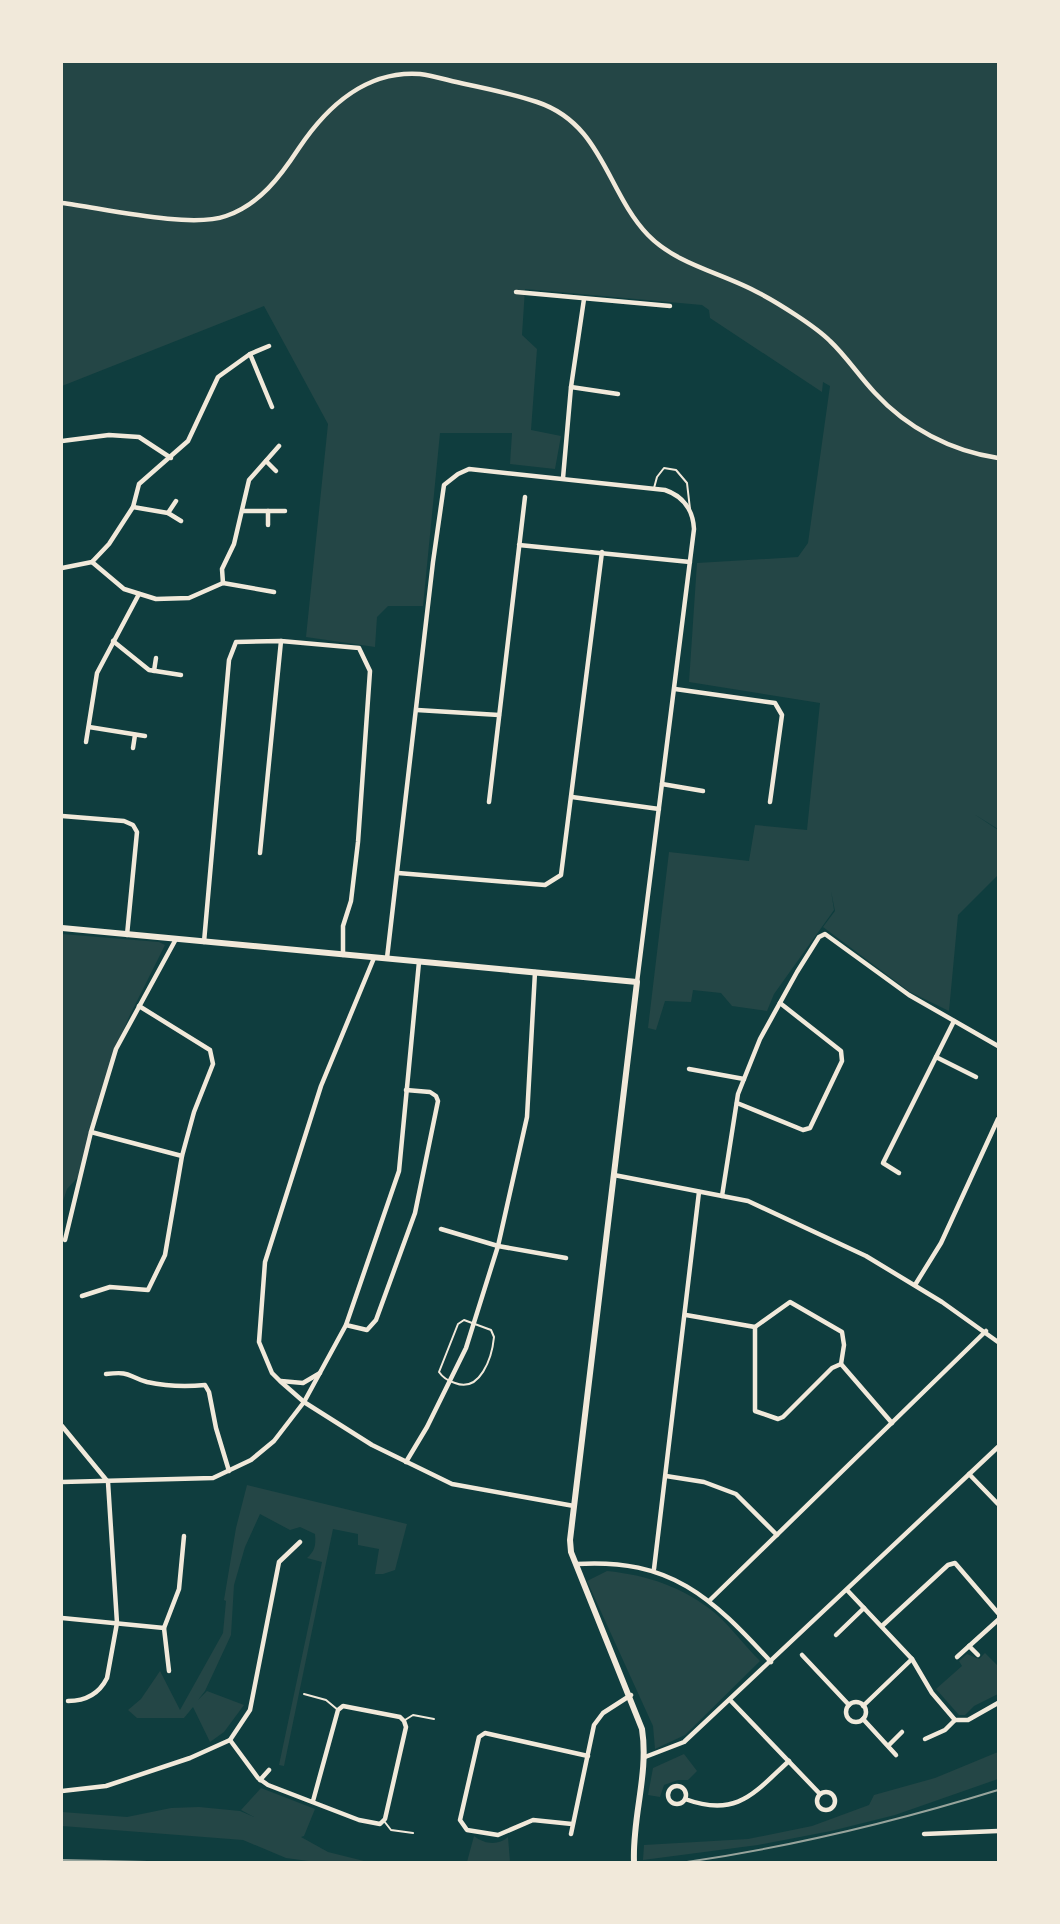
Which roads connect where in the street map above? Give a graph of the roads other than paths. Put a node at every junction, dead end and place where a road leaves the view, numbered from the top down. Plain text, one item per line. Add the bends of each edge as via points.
1 (62, 203) edge
2 (516, 292) dead end
3 (664, 297) dead end
4 (584, 298) junction
5 (663, 306) junction
6 (670, 306) dead end
7 (269, 346) dead end
8 (250, 354) junction
9 (571, 387) junction
10 (618, 394) dead end
11 (272, 407) dead end
12 (62, 441) edge
13 (279, 446) dead end
14 (171, 458) junction
15 (999, 458) edge
16 (266, 461) junction
17 (276, 471) dead end
18 (563, 478) junction
19 (654, 488) junction
20 (525, 496) dead end
21 (176, 501) dead end
22 (133, 507) junction
23 (690, 509) junction
24 (243, 511) junction
25 (268, 511) junction
26 (285, 511) dead end
27 (168, 513) junction
28 (182, 520) dead end
29 (268, 525) dead end
30 (519, 544) junction
31 (602, 552) junction
32 (92, 562) junction
33 (690, 562) junction
34 (62, 568) edge
35 (223, 583) junction
36 (274, 592) dead end
37 (139, 594) junction
38 (113, 641) junction
39 (281, 641) junction
40 (156, 658) dead end
41 (154, 671) junction
42 (181, 675) dead end
43 (675, 689) junction
44 (417, 710) junction
45 (499, 715) junction
46 (89, 727) junction
47 (135, 735) junction
48 (145, 736) dead end
49 (86, 741) dead end
50 (133, 748) dead end
51 (662, 784) junction
52 (703, 791) dead end
53 (572, 798) junction
54 (489, 802) dead end
55 (770, 802) dead end
56 (659, 809) junction
57 (62, 816) edge
58 (260, 853) dead end
59 (398, 873) junction
60 (62, 928) edge
61 (127, 935) junction
62 (176, 939) junction
63 (204, 942) junction
64 (343, 955) junction
65 (374, 957) junction
66 (387, 958) junction
67 (419, 962) junction
68 (535, 972) junction
69 (638, 982) junction
70 (780, 1003) junction
71 (139, 1006) junction
72 (954, 1021) junction
73 (999, 1046) edge
74 (936, 1057) junction
75 (689, 1069) dead end
76 (976, 1077) dead end
77 (744, 1079) junction
78 (406, 1090) junction
79 (737, 1103) junction
80 (999, 1119) edge
81 (90, 1132) junction
82 (182, 1156) junction
83 (899, 1173) dead end
84 (614, 1175) junction
85 (699, 1192) junction
86 (722, 1196) junction
87 (441, 1229) dead end
88 (65, 1240) dead end
89 (498, 1246) junction
90 (566, 1258) dead end
91 (915, 1286) junction
92 (82, 1296) dead end
93 (686, 1315) junction
94 (475, 1323) junction
95 (346, 1325) junction
96 (755, 1327) junction
97 (986, 1331) junction
98 (998, 1342) edge
99 (841, 1364) junction
100 (322, 1372) junction
101 (106, 1374) dead end
102 (280, 1381) junction
103 (450, 1381) junction
104 (304, 1402) junction
105 (892, 1423) junction
106 (62, 1426) edge
107 (999, 1447) edge
108 (406, 1462) junction
109 (229, 1471) junction
110 (969, 1474) junction
111 (666, 1476) junction
112 (62, 1482) edge
113 (108, 1482) junction
114 (999, 1504) edge
115 (574, 1506) junction
116 (777, 1535) junction
117 (184, 1536) dead end
118 (300, 1542) dead end
119 (576, 1564) junction
120 (654, 1569) junction
121 (847, 1590) junction
122 (710, 1600) junction
123 (864, 1608) junction
124 (999, 1612) edge
125 (62, 1618) edge
126 (999, 1620) edge
127 (117, 1623) junction
128 (882, 1626) junction
129 (165, 1628) junction
130 (836, 1635) dead end
131 (969, 1646) junction
132 (802, 1655) dead end
133 (978, 1655) dead end
134 (957, 1657) dead end
135 (912, 1659) junction
136 (771, 1662) junction
137 (169, 1671) dead end
138 (304, 1694) dead end
139 (631, 1695) junction
140 (730, 1700) junction
141 (68, 1701) dead end
142 (999, 1703) edge
143 (849, 1705) junction
144 (863, 1706) junction
145 (338, 1710) junction
146 (434, 1719) dead end
147 (863, 1719) junction
148 (404, 1720) junction
149 (955, 1720) junction
150 (902, 1732) dead end
151 (925, 1739) dead end
152 (230, 1740) junction
153 (889, 1745) junction
154 (896, 1755) dead end
155 (588, 1756) junction
156 (645, 1757) junction
157 (789, 1761) junction
158 (269, 1770) dead end
159 (260, 1780) junction
160 (62, 1791) edge
161 (820, 1794) junction
162 (685, 1799) dead end
163 (313, 1801) junction
164 (384, 1821) junction
165 (572, 1824) junction
166 (999, 1831) edge
167 (412, 1833) dead end
168 (571, 1833) dead end
169 (924, 1834) dead end
170 (634, 1863) edge

1 - 15 street via 184,221 222,218 261,196 339,101 365,84 390,75 419,74 541,103 581,129 648,235 674,255 759,293 829,339 877,395 907,422 974,455
2 - 4 street
3 - 5 street
4 - 5 street
4 - 9 street
5 - 6 street
7 - 8 street
8 - 11 street
8 - 14 street via 218,377 188,441
9 - 10 street
9 - 18 street
12 - 14 street via 109,435 139,437
13 - 16 street
14 - 22 street via 139,484
16 - 17 street
16 - 24 street via 249,480
18 - 19 street
18 - 44 street via 469,469 444,485
19 - 23 street via 678,496
19 - 23 lane via 664,468 676,470 687,483
20 - 30 street
21 - 27 street
22 - 27 street
22 - 32 street
23 - 33 street via 694,529
24 - 25 street
24 - 35 street via 222,569
25 - 26 street
25 - 29 street
27 - 28 street
30 - 31 street
30 - 45 street
31 - 33 street
31 - 53 street
32 - 34 street
32 - 37 street via 124,588
33 - 43 street
35 - 36 street
35 - 37 street via 189,598 156,599
37 - 38 street
38 - 41 street
38 - 46 street via 97,673
39 - 58 street
39 - 63 street via 240,640 229,660
39 - 64 street via 359,648 370,670 358,842 351,901 343,926
40 - 41 street
41 - 42 street
43 - 51 street
43 - 55 street via 776,703 780,707
44 - 45 street
44 - 59 street
45 - 54 street
46 - 47 street
46 - 49 street
47 - 48 street
47 - 50 street
51 - 52 street
51 - 56 street
53 - 56 street
53 - 59 street via 561,874 544,885
56 - 69 street
57 - 61 street via 124,821 137,832
59 - 66 street
60 - 61 street
61 - 62 street
62 - 63 street
62 - 71 street
63 - 64 street
64 - 65 street
65 - 66 street
65 - 102 street via 321,1086 265,1262 259,1342 272,1373
66 - 67 street
67 - 68 street
67 - 78 street
68 - 69 street
68 - 89 street via 527,1117
69 - 84 street
70 - 72 street via 819,937 825,934
70 - 77 street
70 - 79 street via 841,1051 842,1061 810,1128 804,1130
71 - 81 street via 116,1048
71 - 82 street via 210,1050 212,1056 213,1064
72 - 73 street
72 - 74 street
74 - 76 street
74 - 83 street via 883,1163
75 - 77 street
77 - 79 street
78 - 95 street via 399,1171
78 - 95 street via 430,1092 438,1101 415,1213 376,1320 367,1330
79 - 86 street
80 - 91 street via 940,1243
81 - 82 street
81 - 88 street
82 - 92 street via 165,1255 148,1290 110,1287
84 - 85 street
84 - 115 street
85 - 86 street
85 - 93 street
86 - 91 street via 748,1202 813,1231 866,1256
87 - 89 street
89 - 90 street
89 - 94 street
91 - 97 street
93 - 96 street
93 - 111 street
94 - 103 street
94 - 103 lane via 464,1320 458,1324 439,1368 442,1377
94 - 103 lane via 491,1330 494,1337 481,1376 470,1386
95 - 100 street
96 - 99 street via 790,1302 842,1332
96 - 99 street via 755,1411 778,1419 783,1417 832,1368
97 - 98 street
97 - 105 street
99 - 105 street
100 - 102 street via 303,1383
100 - 104 street
101 - 109 street via 125,1371 147,1382 205,1386
102 - 104 street
103 - 108 street
104 - 108 street
104 - 109 street via 274,1441 251,1460
105 - 116 street
106 - 113 street
107 - 110 street
108 - 115 street via 452,1484
109 - 113 street via 199,1480
110 - 114 street
110 - 121 street
111 - 116 street via 704,1482 736,1494
111 - 120 street
112 - 113 street
113 - 127 street
115 - 119 street via 570,1540
116 - 122 street
117 - 129 street via 179,1589
118 - 152 street via 279,1562 250,1710
119 - 120 street
119 - 139 street
120 - 122 street
121 - 123 street
121 - 136 street
122 - 136 street
123 - 128 street
123 - 130 street
124 - 128 street via 955,1563 948,1565
125 - 127 street
126 - 131 street
127 - 129 street
127 - 141 street via 104,1685 80,1701
128 - 135 street
129 - 137 street
131 - 133 street
131 - 134 street
132 - 143 street
135 - 144 street
135 - 149 street via 932,1693
136 - 140 street
138 - 145 lane via 326,1700
139 - 155 street via 603,1713 594,1725
139 - 156 street
140 - 156 street via 684,1742
140 - 157 street
142 - 149 street via 968,1720
143 - 144 street
143 - 147 street via 849,1719
144 - 147 street
145 - 148 street via 343,1706
145 - 163 street
146 - 148 lane via 413,1715
147 - 153 street
148 - 164 street via 406,1727
149 - 151 street via 945,1730
150 - 153 street
152 - 159 street
152 - 160 street via 106,1786
153 - 154 street
155 - 165 street
155 - 165 street via 485,1733 479,1737 460,1820 467,1830 498,1834 533,1821
156 - 170 street via 633,1840
157 - 161 street
157 - 162 street via 741,1802 717,1804
158 - 159 street
159 - 163 street
161 - 161 street via 829,1792 834,1797 832,1809 818,1807
163 - 164 street via 359,1820 380,1824
164 - 167 lane via 391,1830
165 - 168 street
166 - 169 street

